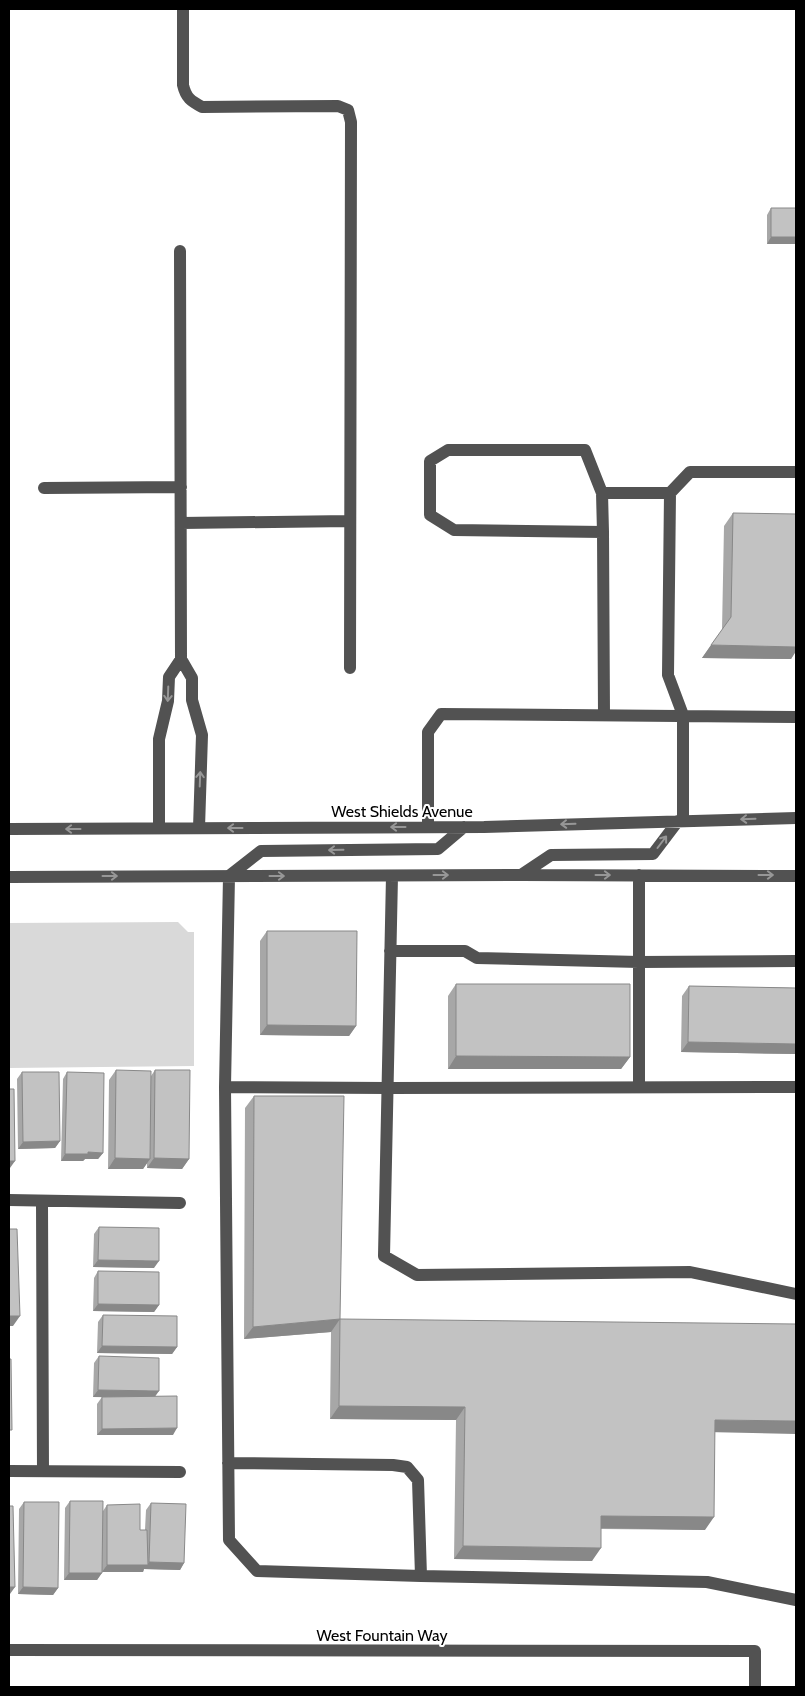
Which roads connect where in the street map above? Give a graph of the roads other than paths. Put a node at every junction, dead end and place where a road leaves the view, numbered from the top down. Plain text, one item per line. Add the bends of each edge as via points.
1 (183, 9) edge
2 (180, 250) dead end
3 (796, 472) edge
4 (181, 487) junction
5 (44, 488) dead end
6 (602, 493) junction
7 (670, 493) junction
8 (350, 521) junction
9 (181, 523) junction
10 (603, 532) junction
11 (181, 659) junction
12 (350, 668) dead end
13 (604, 715) junction
14 (683, 715) junction
15 (796, 717) edge
16 (796, 818) edge
17 (681, 821) junction
18 (428, 827) junction
19 (464, 827) junction
20 (159, 828) junction
21 (199, 828) junction
22 (9, 829) edge
23 (521, 875) junction
24 (639, 875) junction
25 (229, 876) junction
26 (392, 876) junction
27 (796, 876) edge
28 (9, 877) edge
29 (390, 951) junction
30 (796, 961) edge
31 (639, 962) junction
32 (226, 1087) junction
33 (639, 1087) junction
34 (796, 1087) edge
35 (387, 1088) junction
36 (9, 1200) edge
37 (42, 1201) junction
38 (180, 1203) dead end
39 (796, 1294) edge
40 (228, 1463) junction
41 (9, 1471) edge
42 (43, 1471) junction
43 (180, 1472) dead end
44 (421, 1576) junction
45 (796, 1600) edge
46 (9, 1650) edge
47 (755, 1687) edge

1 - 8 street via 183,85 192,102 202,107 338,106 348,110 351,122
2 - 4 street
3 - 7 street via 690,472
4 - 5 street
4 - 9 street
6 - 7 street
6 - 10 street
6 - 10 street via 585,450 448,450 430,461 430,515 454,530
7 - 14 street via 668,674
8 - 9 street
8 - 12 street
9 - 11 street
10 - 13 street
11 -> 20 street via 169,677 168,701 159,738
21 -> 11 street via 202,735 192,700 192,678
13 - 14 street
13 - 18 street via 441,714 428,732
14 - 15 street
14 - 17 street
16 -> 17 street, West Shields Avenue
17 -> 19 street, West Shields Avenue
23 -> 17 street via 551,855 653,854
18 - 19 street, West Shields Avenue
18 -> 21 street, West Shields Avenue
19 -> 25 street via 438,849 261,852
20 - 21 street, West Shields Avenue
20 -> 22 street, West Shields Avenue
23 -> 24 street
26 -> 23 street
24 -> 27 street
24 - 31 street
25 -> 26 street
28 -> 25 street
25 - 32 street
26 - 29 street
29 - 31 street via 465,951 477,958
29 - 35 street
30 - 31 street
31 - 33 street
32 - 35 street
32 - 40 street
33 - 34 street
33 - 35 street
35 - 39 street via 384,1256 416,1275 690,1272
36 - 37 street
37 - 38 street
37 - 42 street
40 - 44 street via 229,1540 257,1571
40 - 44 street via 407,1467 418,1480
41 - 42 street
42 - 43 street
44 - 45 street via 707,1582
46 - 47 street, West Fountain Way via 755,1651

